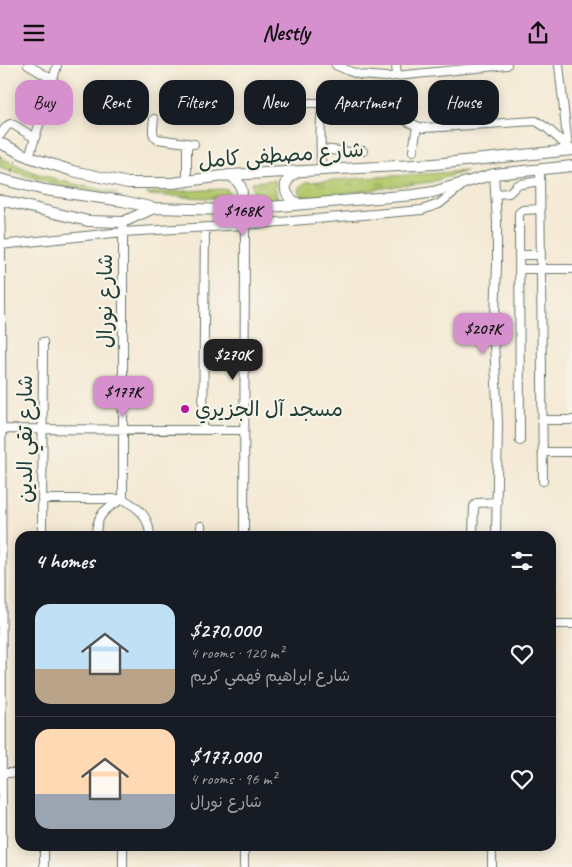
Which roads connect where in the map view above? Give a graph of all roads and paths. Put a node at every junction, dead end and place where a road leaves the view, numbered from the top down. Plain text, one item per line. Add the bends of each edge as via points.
1 (28, 65) edge
2 (57, 65) edge
3 (336, 65) edge
4 (396, 65) edge
5 (507, 65) edge
6 (559, 65) edge
7 (396, 76) junction
8 (51, 80) edge
9 (53, 80) edge
10 (154, 119) dead end
11 (499, 123) edge
12 (39, 125) edge
13 (320, 125) edge
14 (475, 125) edge
15 (417, 126) joint
16 (444, 127) joint
17 (0, 135) edge
18 (35, 138) junction
19 (0, 143) edge
20 (321, 149) junction
21 (570, 149) edge
22 (363, 151) dead end
23 (413, 151) dead end
24 (24, 155) junction
25 (572, 166) edge
26 (540, 169) junction
27 (321, 170) junction
28 (298, 171) junction
29 (494, 174) junction
30 (230, 175) junction
31 (3, 180) edge
32 (187, 181) junction
33 (468, 181) junction
34 (540, 181) junction
35 (495, 194) junction
36 (0, 200) edge
37 (299, 204) junction
38 (0, 207) edge
39 (154, 208) junction
40 (540, 209) junction
41 (232, 210) junction
42 (245, 225) junction
43 (123, 227) junction
44 (205, 227) junction
45 (1, 245) edge
46 (519, 255) junction
47 (540, 255) junction
48 (519, 269) junction
49 (541, 269) junction
50 (572, 269) edge
51 (43, 342) dead end
52 (542, 420) junction
53 (572, 420) edge
54 (2, 429) junction
55 (42, 429) junction
56 (123, 429) junction
57 (203, 430) junction
58 (244, 430) junction
59 (1, 439) edge
60 (520, 441) dead end
61 (542, 452) junction
62 (572, 452) edge
63 (1, 475) edge
64 (543, 481) dead end
65 (42, 499) junction
66 (123, 499) junction
67 (496, 502) junction
68 (1, 508) edge
69 (200, 526) dead end
70 (42, 531) edge
71 (96, 531) edge
72 (149, 531) edge
73 (200, 531) edge
74 (244, 531) edge
75 (473, 531) edge
76 (496, 531) edge
77 (1, 545) edge
78 (1, 580) edge
79 (1, 616) edge
80 (556, 624) edge
81 (572, 624) edge
82 (1, 651) edge
83 (1, 689) edge
84 (1, 722) edge
85 (1, 762) edge
86 (2, 773) junction
87 (15, 773) edge
88 (1, 794) edge
89 (1, 841) edge
90 (44, 851) edge
91 (123, 851) edge
92 (244, 851) edge
93 (492, 851) edge
94 (2, 867) edge
95 (44, 867) edge
96 (123, 867) edge
97 (244, 867) edge
98 (492, 867) edge

1 - 8 street
2 - 9 street
3 - 7 street via 360,75
4 - 7 street
5 - 7 street
6 - 21 street
10 - 32 street via 154,137 190,143
11 - 21 street via 536,121
12 - 18 street
13 - 20 street
14 - 16 street
15 - 16 street
15 - 23 street
17 - 18 street via 12,124
18 - 24 street
19 - 24 main road, شارع مصطفى كامل
20 - 22 street
20 - 27 street
21 - 27 main road, شارع مصطفى كامل via 434,163
24 - 31 path
24 - 32 main road, شارع مصطفى كامل via 73,171 128,183
25 - 26 main road
26 - 29 main road
26 - 34 street
27 - 28 main road, شارع مصطفى كامل
28 - 30 main road, شارع مصطفى كامل
28 - 37 main road via 287,180 286,188 287,195
29 - 33 main road
29 - 35 street
30 - 32 main road, شارع مصطفى كامل
30 - 41 main road via 236,179 242,192 238,205
31 - 39 main road
33 - 37 main road via 414,195
33 - 42 street via 439,204 422,210
34 - 35 street via 521,183 509,193
34 - 40 street
35 - 67 street
36 - 43 main road
37 - 41 main road
38 - 45 street
39 - 41 main road
39 - 43 main road
40 - 46 street via 519,213
40 - 47 street
42 - 44 street
42 - 58 street
43 - 44 street
43 - 45 street
43 - 56 street, شارع نورال
44 - 57 street
45 - 54 street
46 - 47 street
46 - 48 street
47 - 49 street
48 - 49 street
48 - 60 street
49 - 50 street
49 - 52 street
51 - 55 street, شارع تقي الدين
52 - 53 street
52 - 61 street
54 - 55 street
54 - 59 street
55 - 56 street
55 - 65 street, شارع تقي الدين
56 - 57 street
56 - 66 street, شارع نورال
57 - 58 street
58 - 74 street
59 - 63 street
61 - 62 street
61 - 64 street
63 - 68 street
65 - 66 street
65 - 70 street, شارع تقي الدين
66 - 71 street via 105,510
66 - 72 street via 142,511
67 - 75 street via 474,505
67 - 76 street
68 - 77 street
69 - 73 street
77 - 78 street
78 - 79 street
79 - 82 street
80 - 81 street
82 - 83 street
83 - 84 street
84 - 85 street
85 - 86 street
86 - 87 street
86 - 88 street
88 - 89 street
89 - 94 street
90 - 95 street
91 - 96 street
92 - 97 street
93 - 98 street

